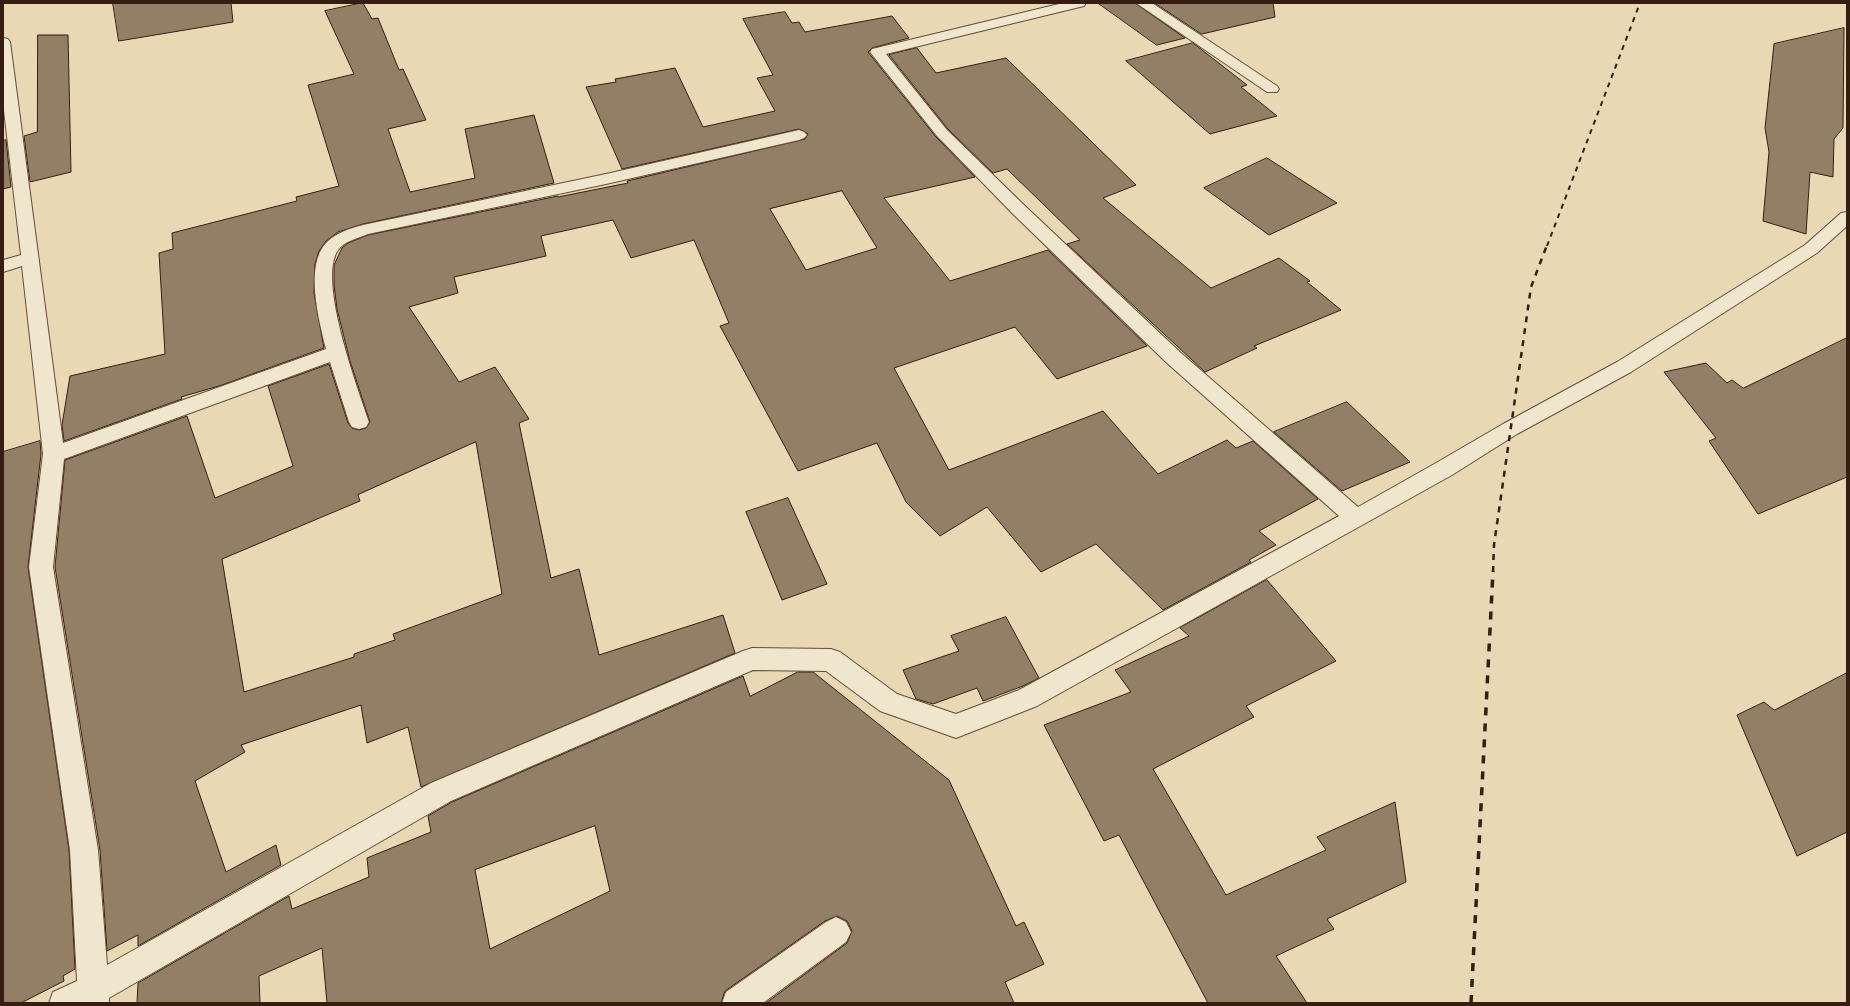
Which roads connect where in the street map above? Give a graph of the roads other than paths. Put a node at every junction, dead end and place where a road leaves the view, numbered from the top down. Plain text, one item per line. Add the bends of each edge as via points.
1 (1079, 3) edge
2 (1143, 3) edge
3 (3, 42) edge
4 (1272, 89) dead end
5 (6, 98) edge
6 (799, 135) dead end
7 (1847, 217) edge
8 (30, 258) junction
9 (3, 266) edge
10 (335, 352) junction
11 (358, 422) dead end
12 (54, 454) junction
13 (1356, 518) junction
14 (836, 932) dead end
15 (94, 996) edge
16 (64, 1003) edge
17 (737, 1003) edge

1 - 13 street via 877,52 942,133 1019,210 1174,358
2 - 4 street
3 - 5 street
5 - 8 street
6 - 10 street via 363,230 339,240 330,250 323,288
7 - 13 street via 1811,249 1624,367
8 - 9 street
8 - 12 street
10 - 11 street
10 - 12 street
12 - 15 street via 41,567 84,850
13 - 15 street via 1028,698 956,726 889,703 831,660 752,659 441,792
14 - 17 street
15 - 16 street

